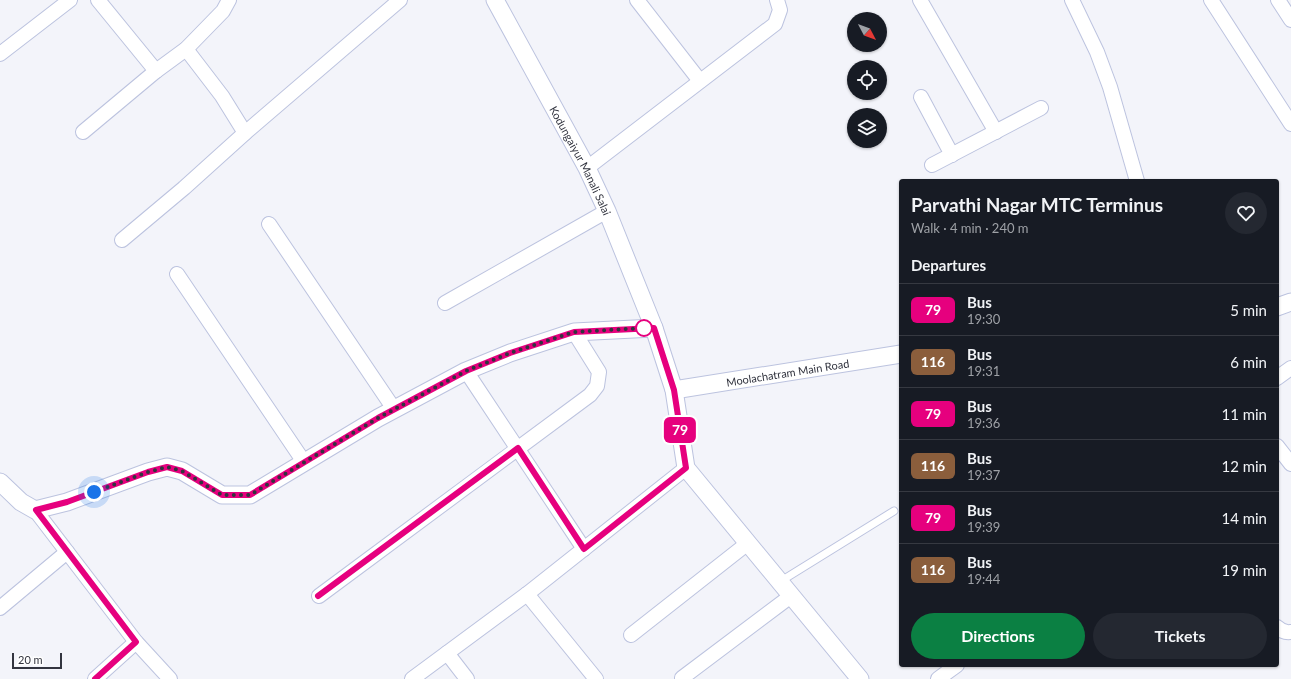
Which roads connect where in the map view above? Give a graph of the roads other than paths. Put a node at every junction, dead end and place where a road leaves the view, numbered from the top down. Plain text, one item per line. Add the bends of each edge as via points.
1 (70, 0) edge
2 (98, 0) edge
3 (229, 0) edge
4 (400, 0) edge
5 (495, 0) edge
6 (638, 0) edge
7 (777, 0) edge
8 (920, 0) edge
9 (1072, 0) edge
10 (1210, 0) edge
11 (1278, 0) edge
12 (1291, 20) edge
13 (186, 49) junction
14 (0, 54) edge
15 (156, 71) junction
16 (700, 81) junction
17 (921, 97) dead end
18 (1041, 108) dead end
19 (1291, 124) edge
20 (83, 132) dead end
21 (996, 132) junction
22 (245, 133) junction
23 (952, 155) junction
24 (932, 165) dead end
25 (587, 168) junction
26 (1136, 179) edge
27 (607, 211) junction
28 (269, 224) dead end
29 (122, 240) dead end
30 (176, 274) dead end
31 (445, 303) dead end
32 (654, 328) junction
33 (574, 332) junction
34 (899, 354) edge
35 (1291, 368) edge
36 (466, 371) junction
37 (1279, 377) edge
38 (674, 390) junction
39 (394, 409) junction
40 (518, 448) junction
41 (1279, 449) edge
42 (304, 462) junction
43 (1291, 464) edge
44 (686, 468) junction
45 (0, 482) edge
46 (36, 510) junction
47 (894, 511) dead end
48 (748, 543) junction
49 (584, 549) junction
50 (67, 552) junction
51 (780, 582) junction
52 (527, 594) junction
53 (318, 596) dead end
54 (791, 596) junction
55 (0, 608) edge
56 (1279, 629) edge
57 (1291, 632) edge
58 (632, 634) dead end
59 (136, 642) junction
60 (447, 653) junction
61 (954, 667) edge
62 (164, 677) edge
63 (682, 678) dead end
64 (95, 679) edge
65 (412, 679) edge
66 (467, 679) edge
67 (596, 679) edge
68 (860, 679) edge
69 (938, 679) edge

1 - 14 street
2 - 15 street
3 - 13 street via 223,11
4 - 22 street
5 - 25 street, Kodungaiyur Manali Salai
6 - 16 street
7 - 16 street via 780,10 775,24
8 - 21 street
9 - 26 street via 1097,52 1110,87
10 - 19 street
11 - 12 street
13 - 15 street
13 - 22 street via 222,96
15 - 20 street
16 - 25 street
17 - 23 street
18 - 21 street
21 - 23 street
22 - 29 street
23 - 24 street
25 - 27 street, Kodungaiyur Manali Salai
27 - 31 street
27 - 32 street, Kodungaiyur Manali Salai
28 - 39 street
30 - 42 street
32 - 33 street
32 - 38 street, Kodungaiyur Manali Salai
33 - 36 street
33 - 40 street via 598,372 598,386
34 - 38 street, Moolachatram Main Road
35 - 37 street
36 - 39 street
36 - 40 street
38 - 44 street, Kodungaiyur Manali Salai
39 - 42 street
40 - 49 street
40 - 53 street
41 - 43 street
42 - 46 street via 250,495 222,495 182,471 167,467 67,502
44 - 48 street
44 - 49 street
45 - 46 street via 21,502
46 - 50 street
47 - 51 lane
48 - 51 street
48 - 58 street
49 - 52 street
50 - 55 street
50 - 59 street
51 - 54 street
52 - 60 street
52 - 67 street
54 - 63 street
54 - 68 street
56 - 57 street
59 - 62 street
59 - 64 street
60 - 65 street
60 - 66 street
61 - 69 street

